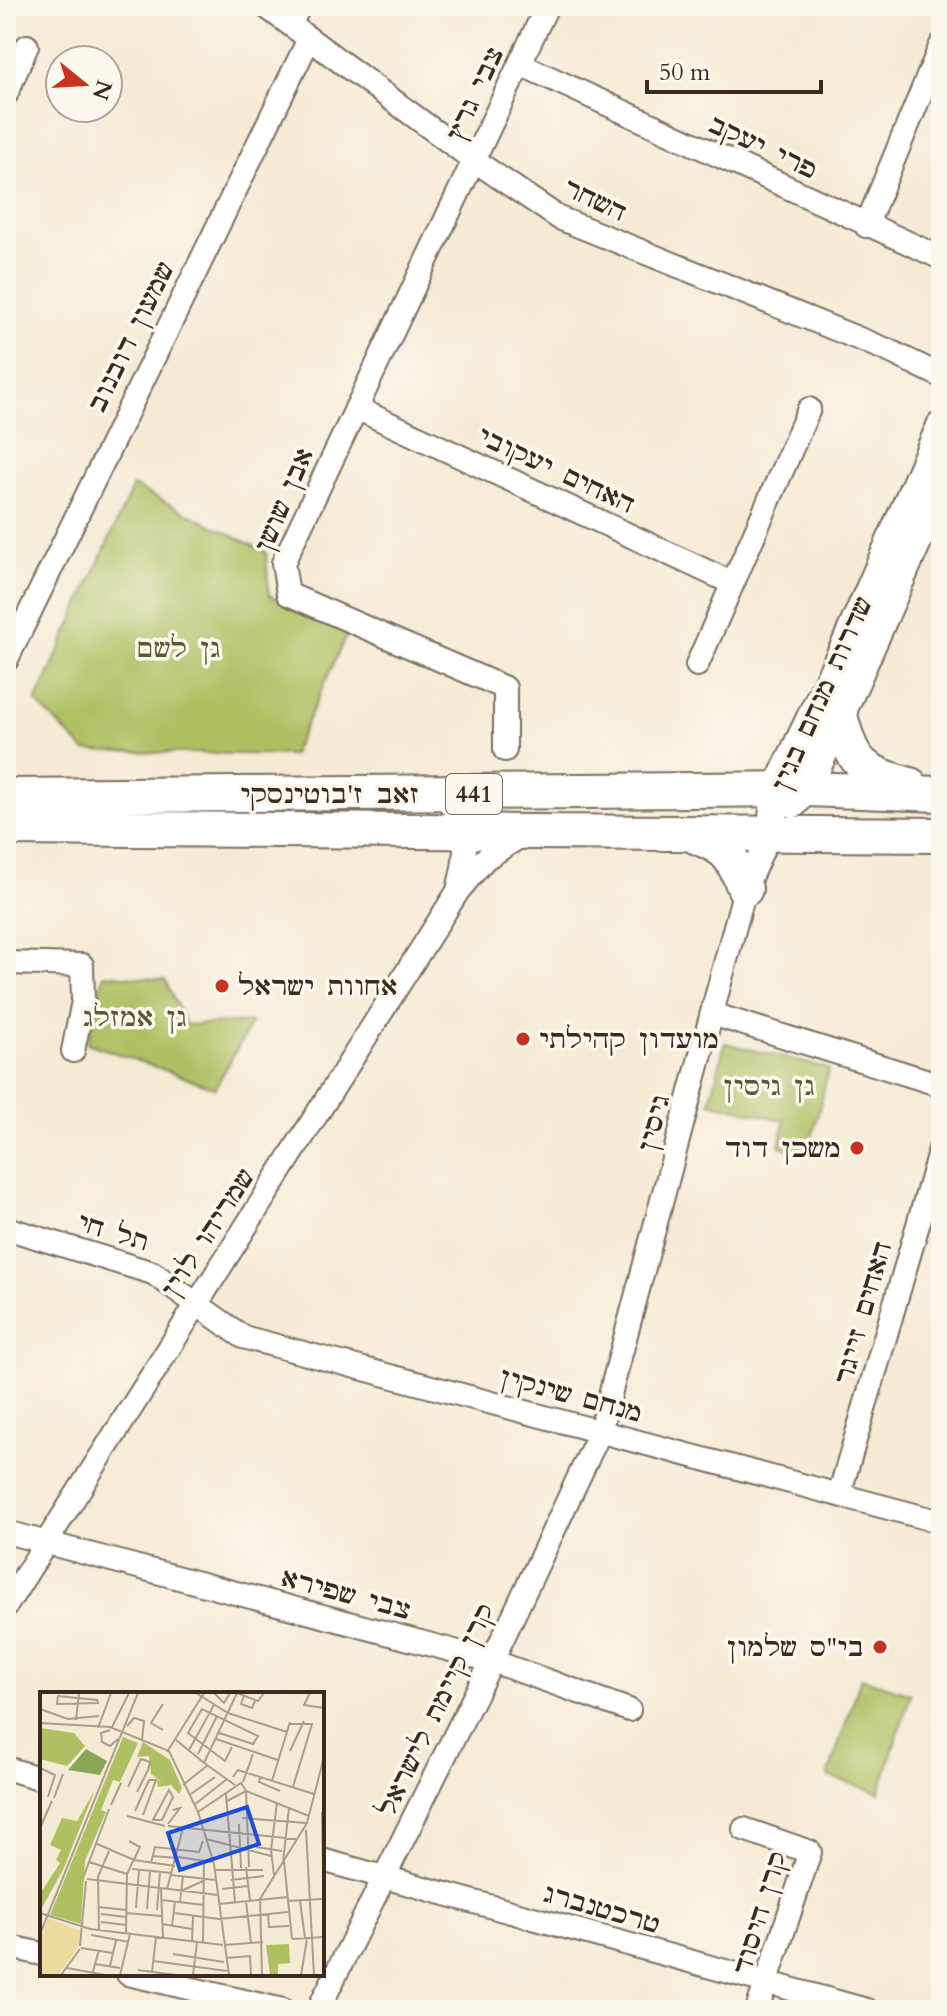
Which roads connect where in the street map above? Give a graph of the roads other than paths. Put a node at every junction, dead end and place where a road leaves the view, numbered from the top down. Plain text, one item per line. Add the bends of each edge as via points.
1 (265, 6) edge
2 (547, 6) edge
3 (295, 16) edge
4 (309, 39) junction
5 (941, 45) edge
6 (27, 46) dead end
7 (520, 64) junction
8 (6, 95) edge
9 (475, 161) junction
10 (866, 226) junction
11 (941, 258) edge
12 (941, 376) edge
13 (356, 408) junction
14 (809, 409) dead end
15 (941, 426) edge
16 (941, 487) edge
17 (732, 583) junction
18 (15, 617) edge
19 (6, 661) edge
20 (697, 665) dead end
21 (840, 715) junction
22 (505, 750) dead end
23 (792, 789) junction
24 (941, 793) edge
25 (440, 794) junction
26 (7, 804) edge
27 (771, 831) junction
28 (686, 832) junction
29 (466, 833) junction
30 (525, 834) junction
31 (941, 835) edge
32 (745, 889) junction
33 (458, 891) junction
34 (6, 963) edge
35 (712, 1014) junction
36 (73, 1051) dead end
37 (941, 1085) edge
38 (941, 1146) edge
39 (6, 1228) edge
40 (196, 1303) junction
41 (600, 1432) junction
42 (839, 1495) junction
43 (941, 1522) edge
44 (6, 1532) edge
45 (45, 1543) junction
46 (6, 1606) edge
47 (492, 1661) junction
48 (629, 1710) dead end
49 (6, 1768) edge
50 (40, 1778) edge
51 (744, 1829) dead end
52 (324, 1861) edge
53 (385, 1878) junction
54 (6, 1946) edge
55 (40, 1954) edge
56 (137, 1976) edge
57 (767, 1985) junction
58 (283, 2010) edge
59 (318, 2010) edge
60 (757, 2010) edge
61 (867, 2010) edge

1 - 3 street, השחר
2 - 7 street, צבי גרץ
3 - 4 street, השחר
4 - 9 street, השחר
4 - 18 street, שמעון דובנוב
5 - 10 street
6 - 8 street
7 - 9 street, צבי גרץ
7 - 10 street, פרי יעקב
9 - 12 street, השחר via 559,218
9 - 13 street, אבן שושן
10 - 11 street, פרי יעקב
13 - 17 street, האחים יעקובי
13 - 22 street, אבן שושן via 283,563 288,594 505,688
14 - 17 street
15 - 23 street, שדרות מנחם בגין via 846,644
16 - 21 street, שדרות מנחם בגין
17 - 20 street
18 - 19 street, שמעון דובנוב
21 - 23 street, שדרות מנחם בגין
21 - 24 main road via 849,751 874,773
23 - 24 main road, זאב ז'בוטינסקי / 441
23 - 25 main road, זאב ז'בוטינסקי / 441
23 - 27 street, שדרות מנחם בגין
25 - 26 main road, זאב ז'בוטינסקי / 441
25 - 29 street via 457,807
26 - 29 main road, זאב ז'בוטינסקי / 441
27 - 28 main road, זאב ז'בוטינסקי / 441
27 - 31 main road, זאב ז'בוטינסקי / 441
27 - 32 street, גיסין
28 - 30 main road, זאב ז'בוטינסקי / 441
28 - 32 main road via 723,847
29 - 30 main road, זאב ז'בוטינסקי / 441
29 - 33 street, שמריהו לוין
30 - 33 street, שמריהו לוין via 485,859
32 - 35 street, גיסין
33 - 40 street, שמריהו לוין
34 - 36 street via 82,965 83,1001
35 - 37 street
35 - 41 street, גיסין
38 - 42 street, האחים זייגר
39 - 40 street, תל חי via 153,1273
40 - 41 street, מנחם שינקין via 243,1337
40 - 45 street, שמריהו לוין
41 - 42 street, מנחם שינקין
41 - 47 street, קרן קיימת לישראל
42 - 43 street, מנחם שינקין
44 - 45 street, צבי שפירא
45 - 46 street, שמריהו לוין
45 - 47 street, צבי שפירא
47 - 48 street, צבי שפירא
47 - 53 street, קרן קיימת לישראל
49 - 50 street
51 - 57 street, קרן היסוד via 810,1852
52 - 53 street, טרכטנברג
53 - 57 street, טרכטנברג
53 - 59 street, קרן קיימת לישראל
54 - 55 street
56 - 58 street
57 - 60 street, קרן היסוד
57 - 61 street, טרכטנברג

